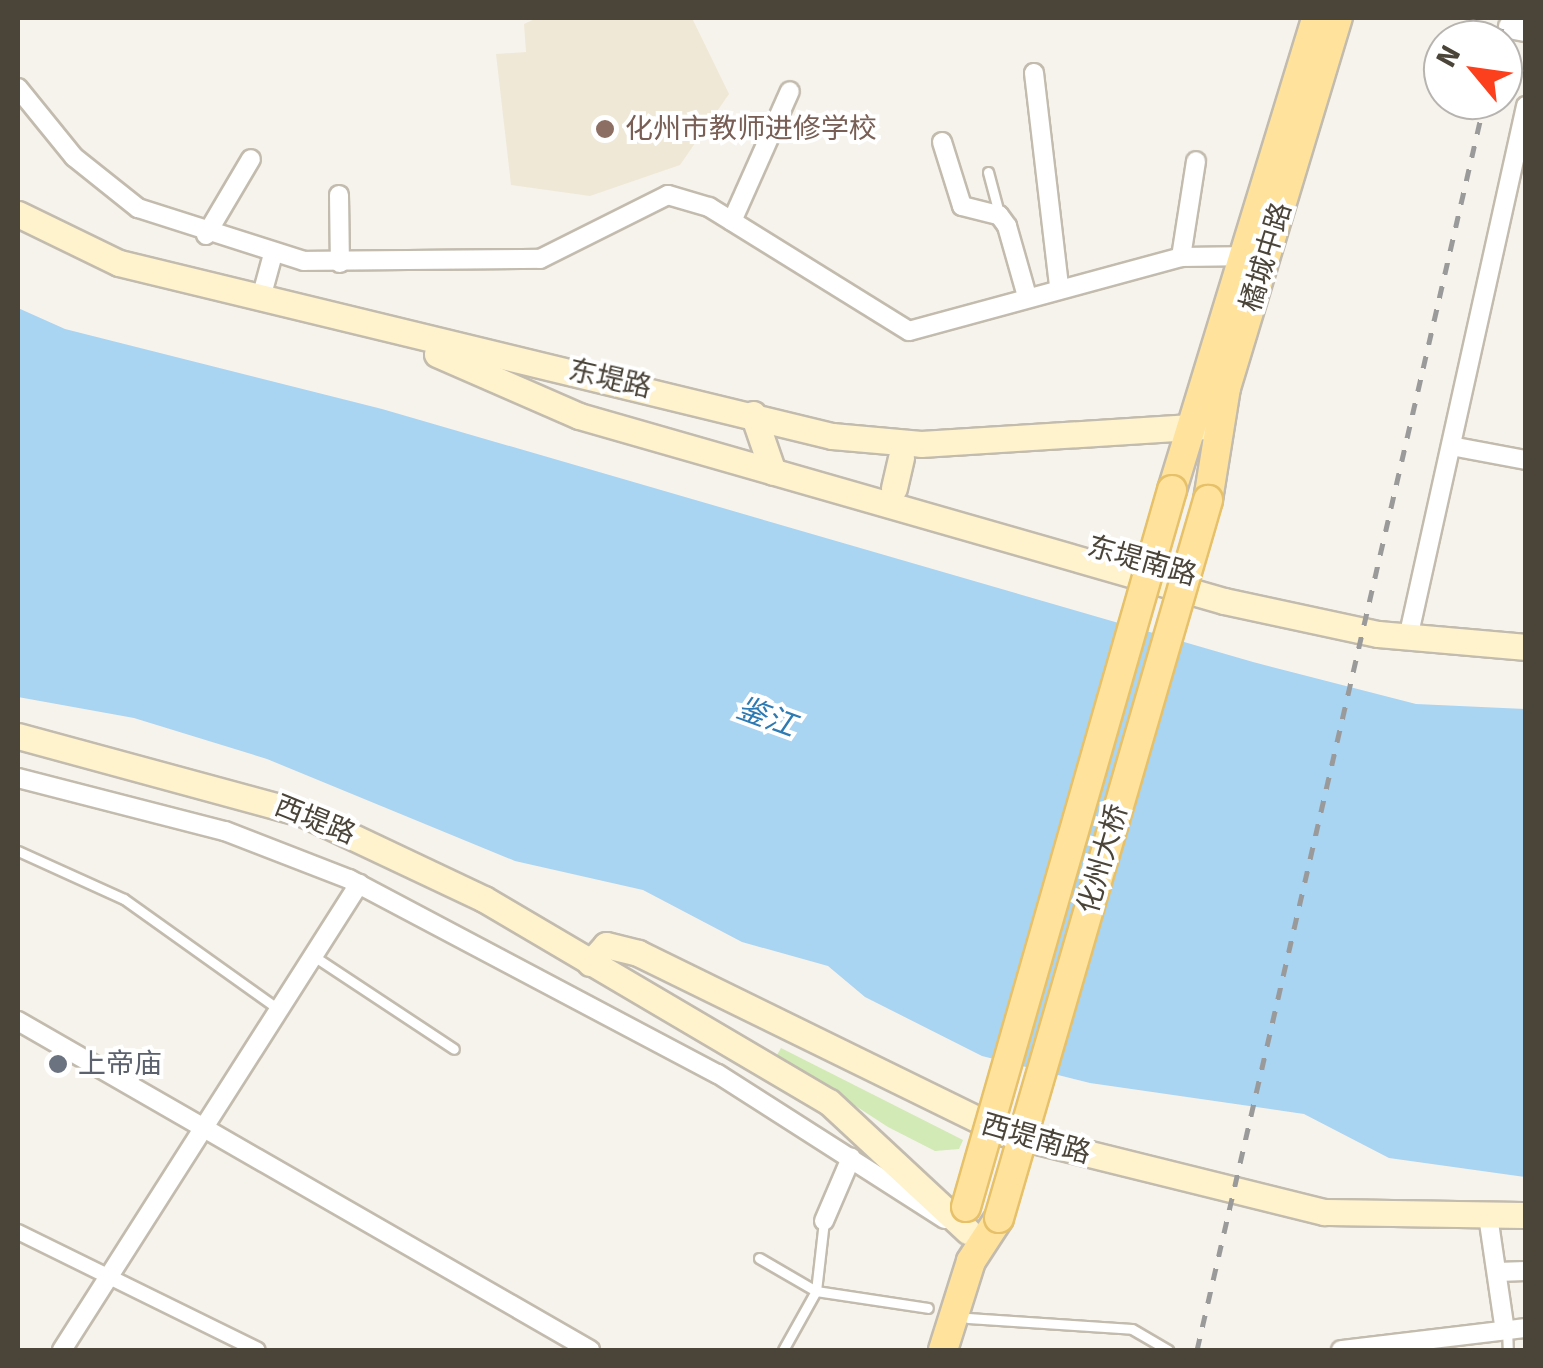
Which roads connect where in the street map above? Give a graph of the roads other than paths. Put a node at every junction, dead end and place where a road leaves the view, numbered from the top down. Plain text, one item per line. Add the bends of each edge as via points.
1 (1316, 18) edge
2 (1338, 18) edge
3 (1034, 73) dead end
4 (18, 88) edge
5 (790, 91) dead end
6 (1526, 106) edge
7 (942, 142) dead end
8 (251, 159) dead end
9 (1196, 161) dead end
10 (988, 172) dead end
11 (339, 195) dead end
12 (18, 214) edge
13 (999, 214) junction
14 (732, 222) junction
15 (18, 232) edge
16 (206, 235) junction
17 (273, 254) junction
18 (1255, 256) junction
19 (1181, 258) junction
20 (340, 263) junction
21 (1059, 287) junction
22 (1027, 296) junction
23 (262, 298) junction
24 (436, 354) junction
25 (1204, 434) junction
26 (762, 443) junction
27 (1451, 446) junction
28 (902, 458) junction
29 (1526, 460) edge
30 (894, 488) junction
31 (1172, 490) joint
32 (1208, 500) joint
33 (1410, 631) junction
34 (1526, 631) edge
35 (1526, 647) edge
36 (18, 736) edge
37 (18, 778) edge
38 (18, 851) edge
39 (359, 884) junction
40 (312, 956) junction
41 (590, 963) junction
42 (278, 1009) junction
43 (18, 1022) edge
44 (454, 1049) dead end
45 (204, 1124) junction
46 (851, 1158) junction
47 (1526, 1215) edge
48 (1488, 1216) junction
49 (967, 1219) junction
50 (824, 1221) joint
51 (18, 1232) edge
52 (759, 1258) dead end
53 (971, 1261) junction
54 (1526, 1271) edge
55 (1497, 1272) junction
56 (106, 1274) junction
57 (816, 1291) junction
58 (928, 1308) dead end
59 (968, 1318) dead end
60 (1512, 1325) edge
61 (62, 1350) edge
62 (258, 1350) edge
63 (590, 1350) edge
64 (783, 1350) edge
65 (943, 1350) edge
66 (1168, 1350) edge
67 (1341, 1350) edge
68 (1508, 1350) edge

1 - 18 main road, 橘城中路
2 - 18 main road, 橘城中路
3 - 21 street
4 - 16 street via 109,188
5 - 14 street
6 - 27 street
7 - 13 street via 962,206
8 - 16 street
9 - 19 street
10 - 13 lane
11 - 20 street
12 - 23 main road, 东堤路 via 108,260
13 - 22 street
14 - 20 street via 668,195 540,259
14 - 22 street via 905,330
15 - 24 main road, 东堤路 via 114,278
16 - 17 street
17 - 20 street
17 - 23 street
18 - 19 street
18 - 25 main road, 橘城中路
19 - 21 street
21 - 22 street
23 - 26 main road, 东堤路
24 - 26 main road, 东堤路
24 - 26 main road via 579,416
25 - 26 main road, 东堤路 via 921,444 832,436
25 - 28 main road, 东堤路
25 - 31 main road, 橘城中路
25 - 32 main road, 橘城中路
26 - 28 main road, 东堤路
26 - 30 main road, 东堤南路
26 - 33 main road, 东堤南路 via 1260,611
27 - 29 street
27 - 33 street
28 - 30 main road
30 - 33 main road, 东堤南路 via 1246,591
31 - 49 main road, 化州大桥, bridge
32 - 53 main road, 化州大桥, bridge via 999,1218
33 - 34 main road, 东堤南路
33 - 35 main road, 东堤南路
36 - 41 main road, 西堤路 via 302,813 484,900
37 - 39 street via 225,831
38 - 42 lane via 124,899
39 - 40 street
39 - 46 street via 626,1023
40 - 42 street
40 - 44 lane
41 - 48 main road, 西堤南路 via 606,946 638,954 1005,1133 1324,1212
41 - 49 main road, 西堤路 via 829,1102
42 - 45 street
43 - 45 street
45 - 56 street
45 - 63 street via 379,1236
46 - 49 street
46 - 50 street
47 - 48 main road, 西堤南路
48 - 55 street
49 - 53 main road
50 - 57 lane
51 - 56 street
52 - 57 lane
53 - 65 main road
54 - 55 street
55 - 60 street
56 - 61 street
56 - 62 street
57 - 58 lane
57 - 64 lane
59 - 66 lane via 1132,1328
60 - 67 street
60 - 68 lane

